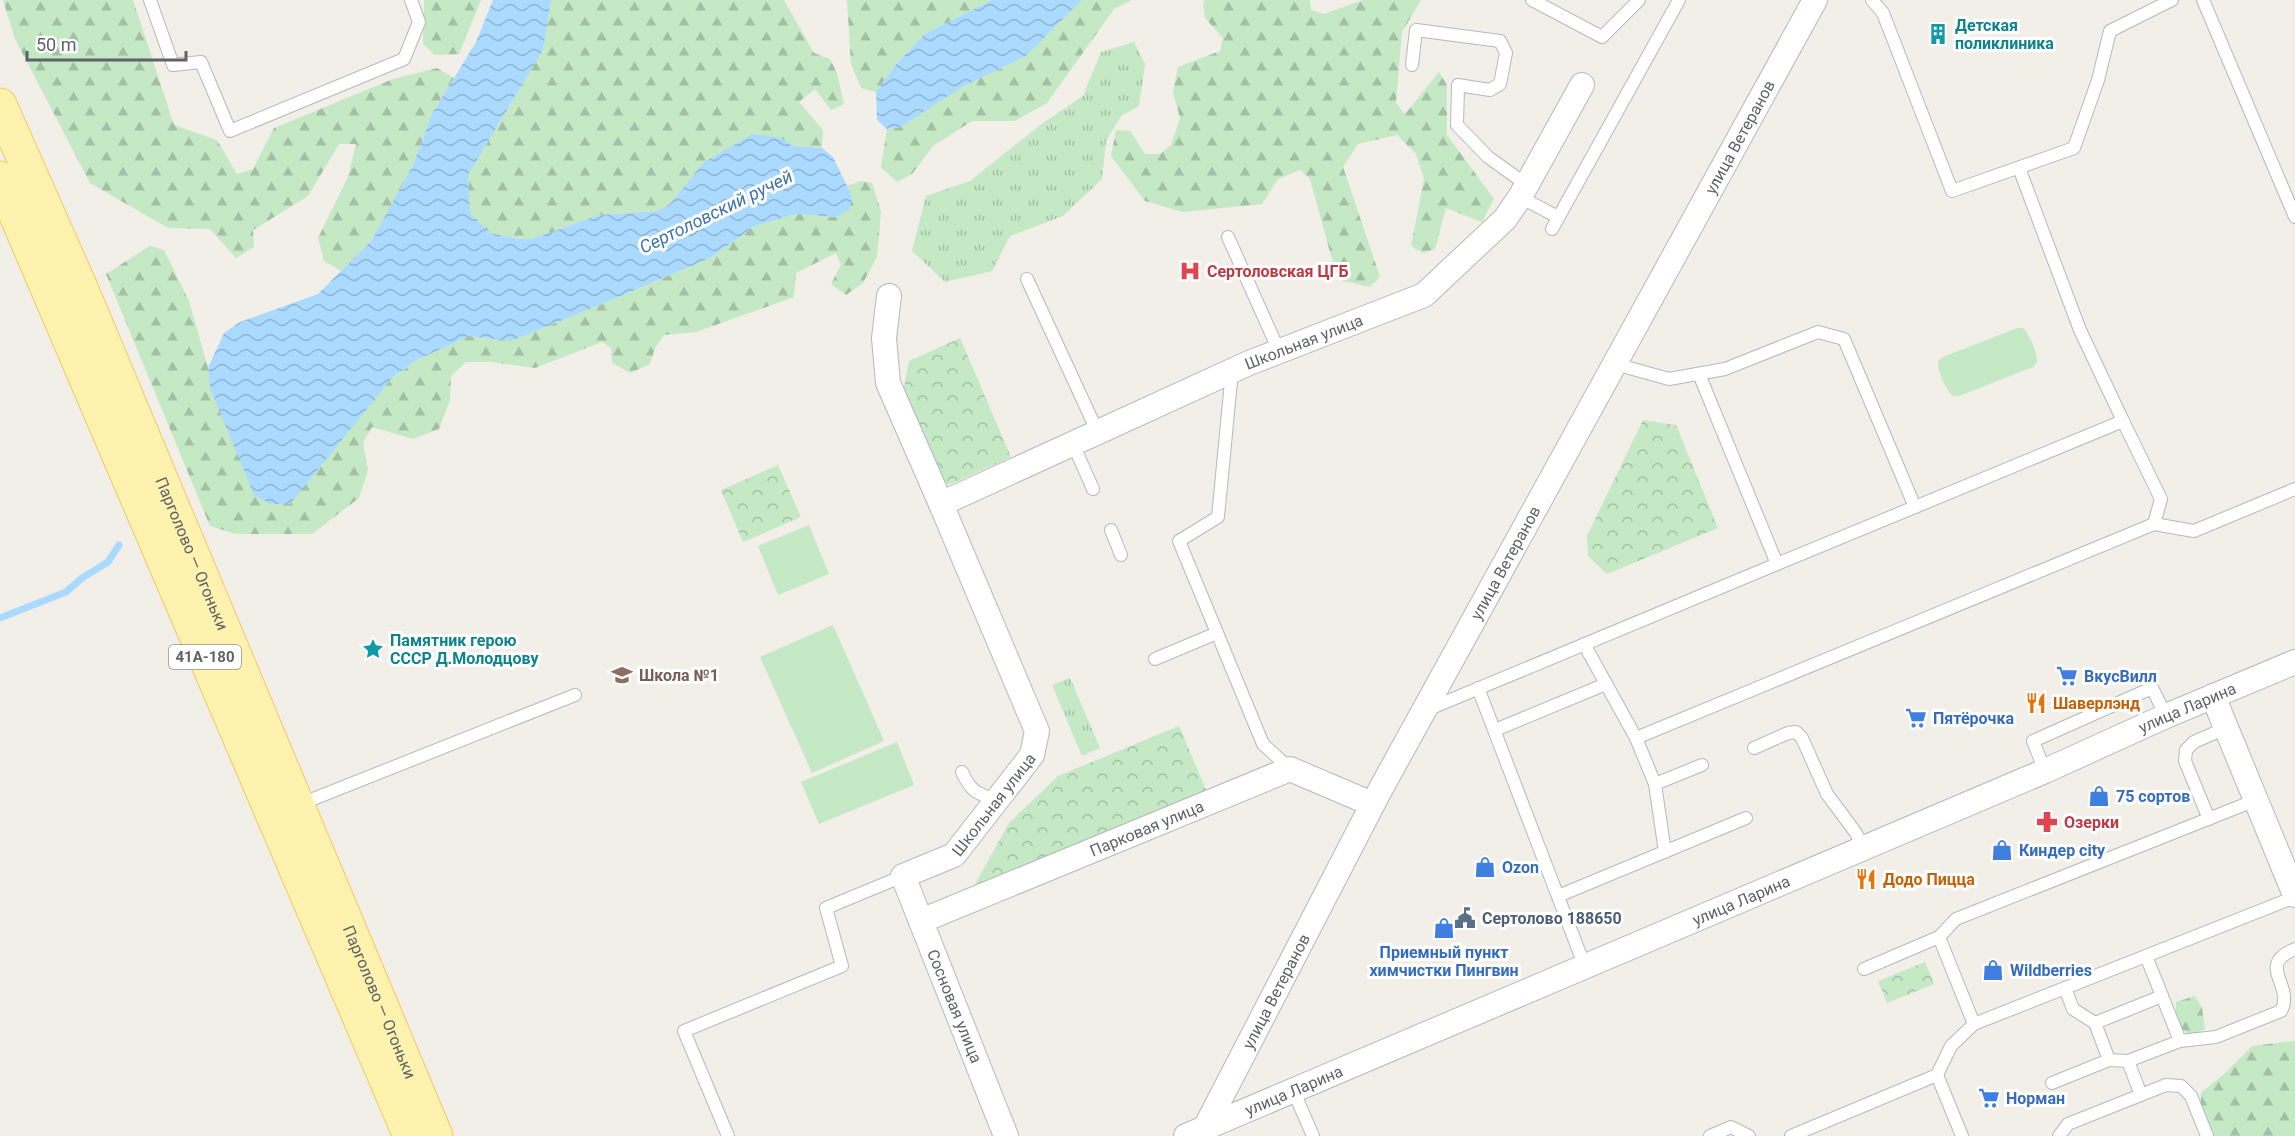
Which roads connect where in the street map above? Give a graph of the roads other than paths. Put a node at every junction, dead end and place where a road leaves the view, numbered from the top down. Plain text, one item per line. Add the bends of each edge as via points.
1 (150, 0) edge
2 (411, 0) edge
3 (1532, 0) edge
4 (1639, 0) edge
5 (1679, 0) edge
6 (1872, 0) edge
7 (2172, 0) edge
8 (2203, 0) edge
9 (1809, 2) edge
10 (1412, 65) dead end
11 (1582, 85) dead end
12 (0, 105) edge
13 (2019, 168) junction
14 (0, 178) edge
15 (1523, 191) junction
16 (1558, 217) junction
17 (2295, 217) edge
18 (1552, 229) dead end
19 (1228, 237) dead end
20 (1027, 279) dead end
21 (889, 296) dead end
22 (1279, 351) junction
23 (1616, 364) junction
24 (1232, 371) junction
25 (1699, 374) junction
26 (2123, 421) junction
27 (1098, 433) junction
28 (1073, 444) junction
29 (1093, 489) dead end
30 (2295, 489) edge
31 (941, 504) junction
32 (1915, 507) junction
33 (2154, 524) junction
34 (1111, 530) dead end
35 (1121, 555) dead end
36 (1777, 564) junction
37 (1217, 633) junction
38 (1584, 644) junction
39 (1155, 659) dead end
40 (2295, 662) edge
41 (1606, 684) junction
42 (1478, 688) junction
43 (575, 695) dead end
44 (2213, 696) junction
45 (1423, 711) junction
46 (2166, 716) junction
47 (2226, 728) junction
48 (1494, 730) junction
49 (1636, 738) junction
50 (1754, 748) dead end
51 (1702, 765) dead end
52 (1290, 769) junction
53 (2045, 771) junction
54 (962, 772) dead end
55 (1655, 784) junction
56 (2256, 800) junction
57 (997, 801) junction
58 (1372, 804) junction
59 (297, 806) junction
60 (1746, 818) dead end
61 (2209, 819) junction
62 (1863, 848) junction
63 (1665, 852) junction
64 (903, 876) junction
65 (1558, 896) junction
66 (2295, 896) edge
67 (921, 921) junction
68 (1940, 937) junction
69 (2295, 949) edge
70 (2146, 956) junction
71 (1585, 967) junction
72 (1864, 969) dead end
73 (2065, 988) junction
74 (2162, 996) junction
75 (2095, 1023) junction
76 (1974, 1024) junction
77 (2180, 1041) junction
78 (2109, 1060) junction
79 (2128, 1061) junction
80 (1937, 1075) junction
81 (2052, 1083) dead end
82 (1293, 1090) junction
83 (2141, 1095) junction
84 (1196, 1132) edge
85 (410, 1136) edge
86 (436, 1136) edge
87 (728, 1136) edge
88 (1006, 1136) edge
89 (1313, 1136) edge
90 (1710, 1136) edge
91 (1749, 1136) edge
92 (1791, 1136) edge
93 (1962, 1136) edge
94 (2059, 1136) edge
95 (2207, 1136) edge

1 - 2 lane via 173,65 201,62 230,131 404,59 419,21
3 - 4 lane via 1602,37
5 - 16 lane
6 - 13 lane via 1883,13 1952,191
7 - 13 lane via 2110,31 2074,148
8 - 17 lane
9 - 23 street, улица Ветеранов
10 - 15 lane via 1416,30 1500,41 1506,53 1500,84 1490,90 1458,85 1457,125
11 - 15 street, Школьная улица
12 - 59 main road, Парголово — Огоньки / 41А-180
13 - 26 lane via 2080,330
14 - 85 main road, Парголово — Огоньки / 41А-180
15 - 16 lane
15 - 22 street, Школьная улица via 1504,219 1424,295
16 - 18 lane
19 - 22 lane
20 - 27 lane
21 - 31 street, Школьная улица via 884,338 888,383
22 - 24 street, Школьная улица
23 - 25 lane via 1669,379
23 - 45 street, улица Ветеранов
24 - 27 street, Школьная улица
24 - 37 lane via 1218,517 1179,541
25 - 32 lane via 1725,369 1818,332 1844,339
25 - 36 lane
26 - 32 lane
26 - 33 lane via 2161,499
27 - 28 street, Школьная улица
28 - 29 lane
28 - 31 street, Школьная улица
30 - 33 lane via 2194,531
31 - 57 street, Школьная улица via 1037,731 1032,755
32 - 36 lane
33 - 49 lane
34 - 35 lane
36 - 38 lane
37 - 39 lane
37 - 52 lane via 1263,744
38 - 41 lane
38 - 42 lane
40 - 44 street, улица Ларина
41 - 48 lane
41 - 49 lane
42 - 45 lane
42 - 48 lane
43 - 59 lane
44 - 46 street, улица Ларина
44 - 47 street
45 - 58 street, улица Ветеранов
46 - 53 street, улица Ларина
46 - 53 lane via 2152,688 2033,741
47 - 56 street
47 - 61 lane via 2194,742 2186,750 2185,761
48 - 65 lane
49 - 55 lane
50 - 62 lane via 1796,732 1827,794
51 - 55 lane
52 - 58 street
52 - 67 street, Парковая улица
53 - 62 street, улица Ларина
54 - 57 lane via 975,793
55 - 63 lane
56 - 61 lane
56 - 66 street
57 - 64 street, Школьная улица via 954,855
58 - 84 street, улица Ветеранов
59 - 86 main road, Парголово — Огоньки / 41А-180
60 - 63 lane
61 - 68 lane via 1956,919
62 - 71 street, улица Ларина
63 - 65 lane
64 - 67 street, Сосновая улица
64 - 87 lane via 826,908 843,966 684,1031
65 - 71 lane
66 - 70 lane
67 - 88 street, Сосновая улица
68 - 72 lane
68 - 76 lane
69 - 77 lane via 2279,960 2289,994 2288,1004 2281,1011 2216,1037
70 - 73 lane
70 - 74 lane
71 - 82 street, улица Ларина
73 - 75 lane via 2073,1009
73 - 76 lane
74 - 75 lane
74 - 77 lane
75 - 78 lane
76 - 80 lane via 1951,1046
77 - 79 lane
78 - 79 lane
78 - 81 lane
79 - 83 lane
80 - 92 lane
80 - 93 lane
82 - 84 street, улица Ларина
82 - 89 lane
83 - 94 lane via 2068,1124
83 - 95 lane via 2166,1086 2181,1086 2191,1096
90 - 91 lane via 1731,1127

